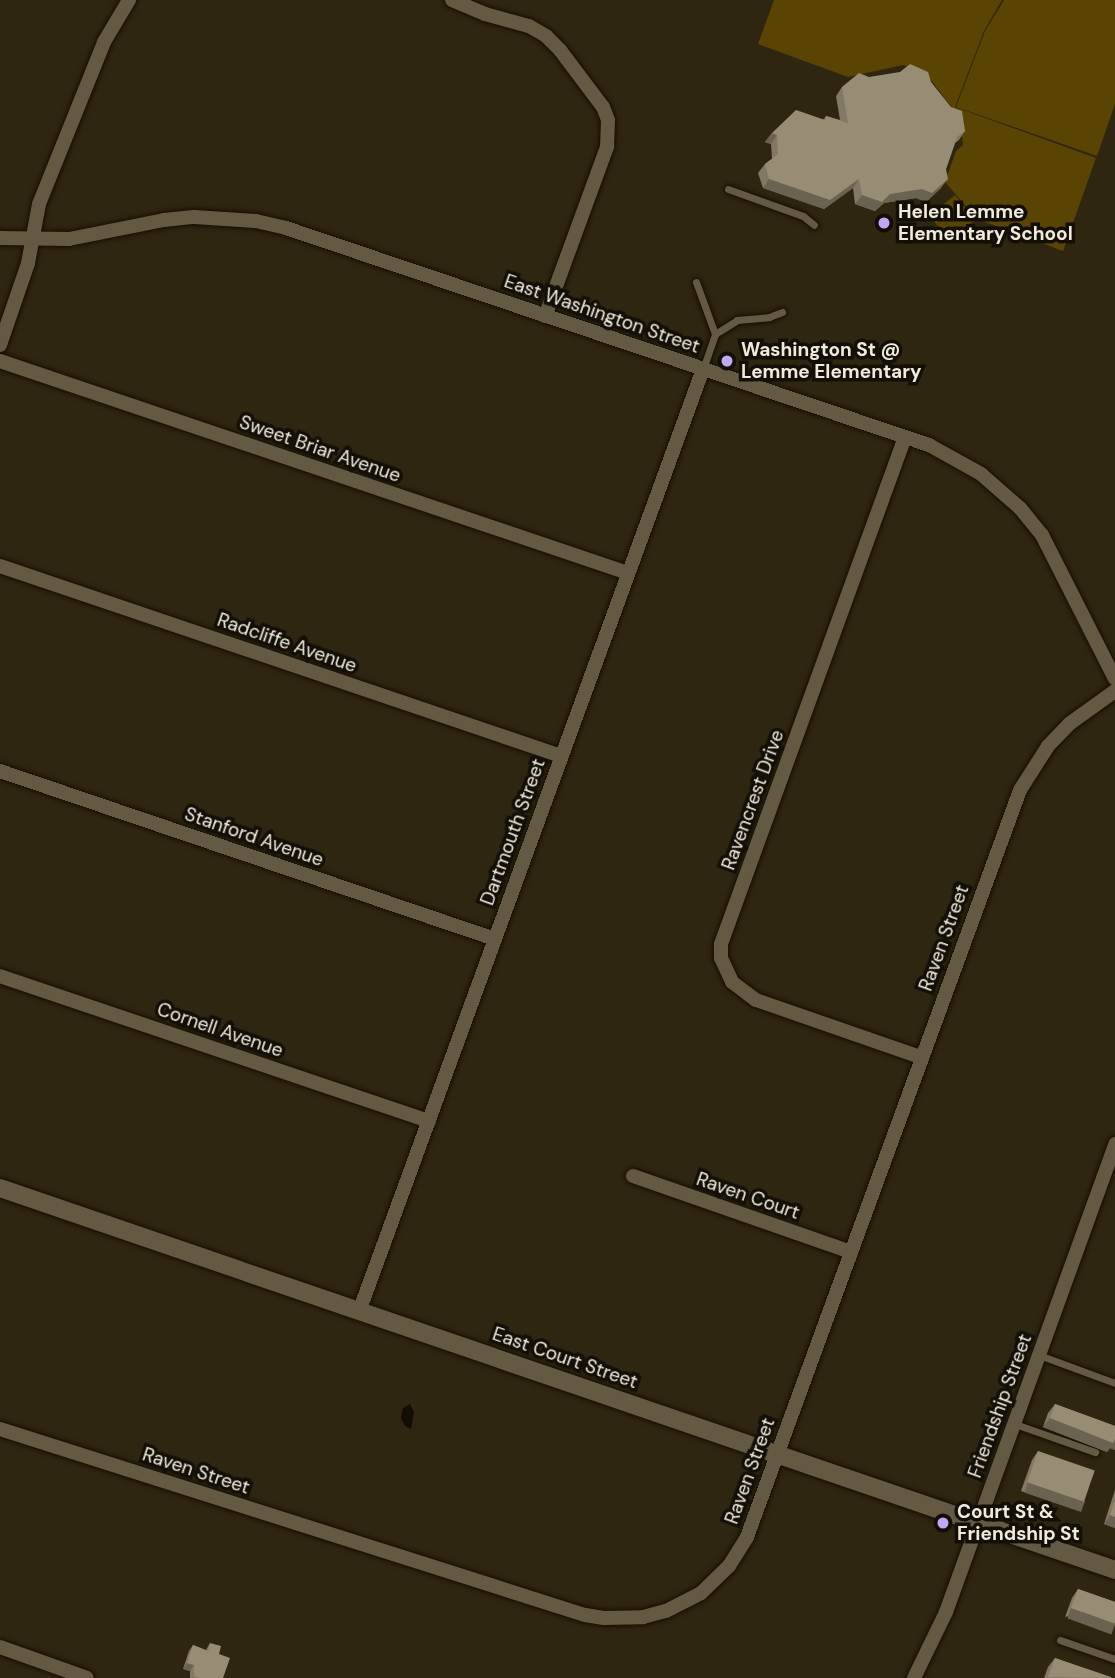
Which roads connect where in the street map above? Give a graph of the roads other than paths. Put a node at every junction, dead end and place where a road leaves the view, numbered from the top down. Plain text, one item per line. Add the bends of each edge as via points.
1 (129, 0) edge
2 (452, 0) edge
3 (728, 189) dead end
4 (814, 225) dead end
5 (0, 238) edge
6 (32, 240) junction
7 (696, 282) dead end
8 (782, 312) dead end
9 (545, 316) junction
10 (715, 334) junction
11 (0, 345) edge
12 (0, 361) edge
13 (703, 369) junction
14 (905, 437) junction
15 (0, 566) edge
16 (628, 573) junction
17 (1115, 679) edge
18 (1115, 691) edge
19 (561, 756) junction
20 (0, 771) edge
21 (495, 939) junction
22 (0, 976) edge
23 (922, 1058) junction
24 (429, 1121) junction
25 (1115, 1144) edge
26 (633, 1176) dead end
27 (0, 1188) edge
28 (850, 1252) junction
29 (360, 1310) junction
30 (1039, 1355) junction
31 (1115, 1383) edge
32 (1015, 1424) junction
33 (0, 1429) edge
34 (1096, 1452) dead end
35 (777, 1454) junction
36 (979, 1523) junction
37 (1115, 1570) edge
38 (1060, 1640) dead end
39 (0, 1647) edge
40 (1115, 1659) edge
41 (87, 1678) edge
42 (914, 1678) edge

1 - 6 street via 104,42 39,204
2 - 9 street via 546,36 568,59 608,120 607,147
3 - 4 lane via 803,216
5 - 6 street, East Washington Street
6 - 9 street, East Washington Street via 105,234 194,217 256,221
6 - 11 street
7 - 10 lane
8 - 10 lane via 737,320
9 - 13 street, East Washington Street
10 - 13 lane
12 - 16 street, Sweet Briar Avenue
13 - 14 street, East Washington Street
13 - 16 street, Dartmouth Street
14 - 17 street, East Washington Street via 972,468 1020,508 1055,556
14 - 23 street, Ravencrest Drive via 721,944 721,958 732,982 756,1000
15 - 19 street, Radcliffe Avenue
16 - 19 street, Dartmouth Street
18 - 23 street, Raven Street via 1069,724 1048,746 1020,790
19 - 21 street, Dartmouth Street
20 - 21 street, Stanford Avenue
21 - 24 street, Dartmouth Street
22 - 24 street, Cornell Avenue
23 - 28 street, Raven Street
24 - 29 street, Dartmouth Street
25 - 30 street, Friendship Street
26 - 28 street, Raven Court
27 - 29 street, East Court Street
28 - 35 street, Raven Street
29 - 35 street, East Court Street
30 - 31 lane
30 - 32 street, Friendship Street
32 - 34 lane
32 - 36 street, Friendship Street
33 - 35 street, Raven Street via 604,1618 666,1611 716,1580 747,1536
35 - 36 street, East Court Street
36 - 37 street, East Court Street
36 - 42 street, Friendship Street via 946,1612
38 - 40 lane
39 - 41 street

